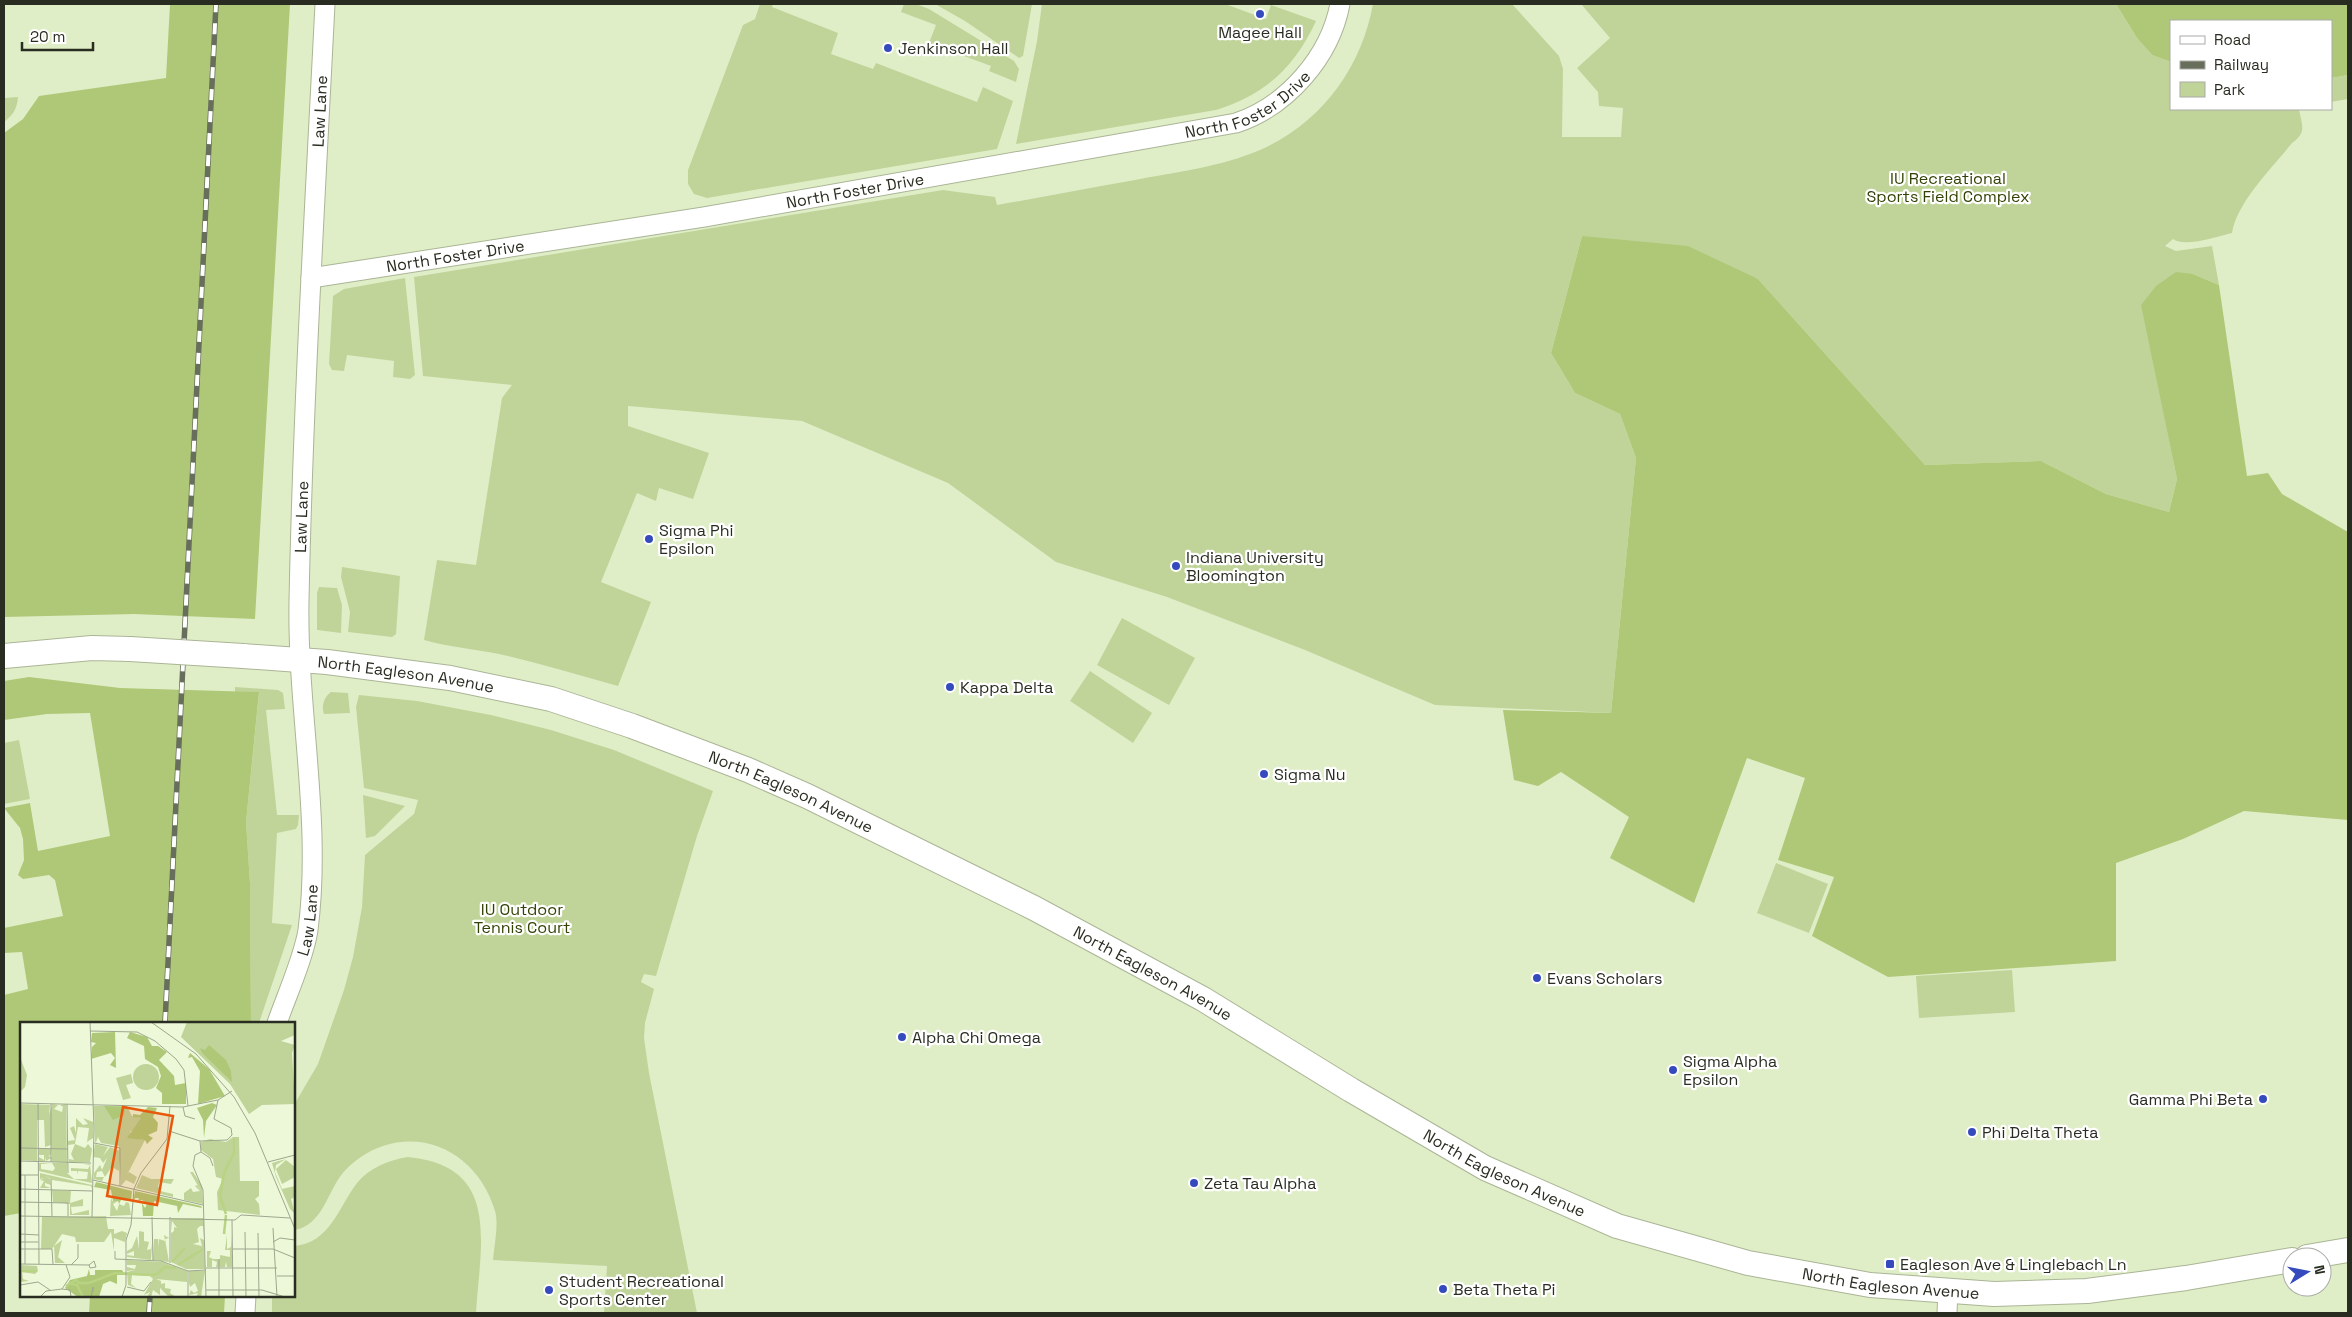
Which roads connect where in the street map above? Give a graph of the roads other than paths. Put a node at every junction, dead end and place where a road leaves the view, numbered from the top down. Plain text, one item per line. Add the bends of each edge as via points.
1 (325, 4) edge
2 (1340, 4) edge
3 (312, 278) junction
4 (4, 656) edge
5 (299, 660) junction
6 (277, 1022) edge
7 (2348, 1250) edge
8 (2332, 1253) edge
9 (2282, 1262) edge
10 (246, 1297) edge
11 (1948, 1302) edge
12 (245, 1313) edge

1 - 3 street, Law Lane
2 - 3 street, North Foster Drive via 1333,27 1308,71 1284,96 1252,118 1213,128 676,221
3 - 5 street, Law Lane
4 - 5 street, North Eagleson Avenue, bridge via 92,648
5 - 6 street, Law Lane via 311,815 311,882 307,933
5 - 11 street, North Eagleson Avenue via 450,678 550,699 748,770 816,800 1034,908 1203,999 1485,1168 1618,1226 1748,1263
7 - 8 street
9 - 11 street, North Eagleson Avenue via 2087,1291 1994,1294
10 - 12 street

